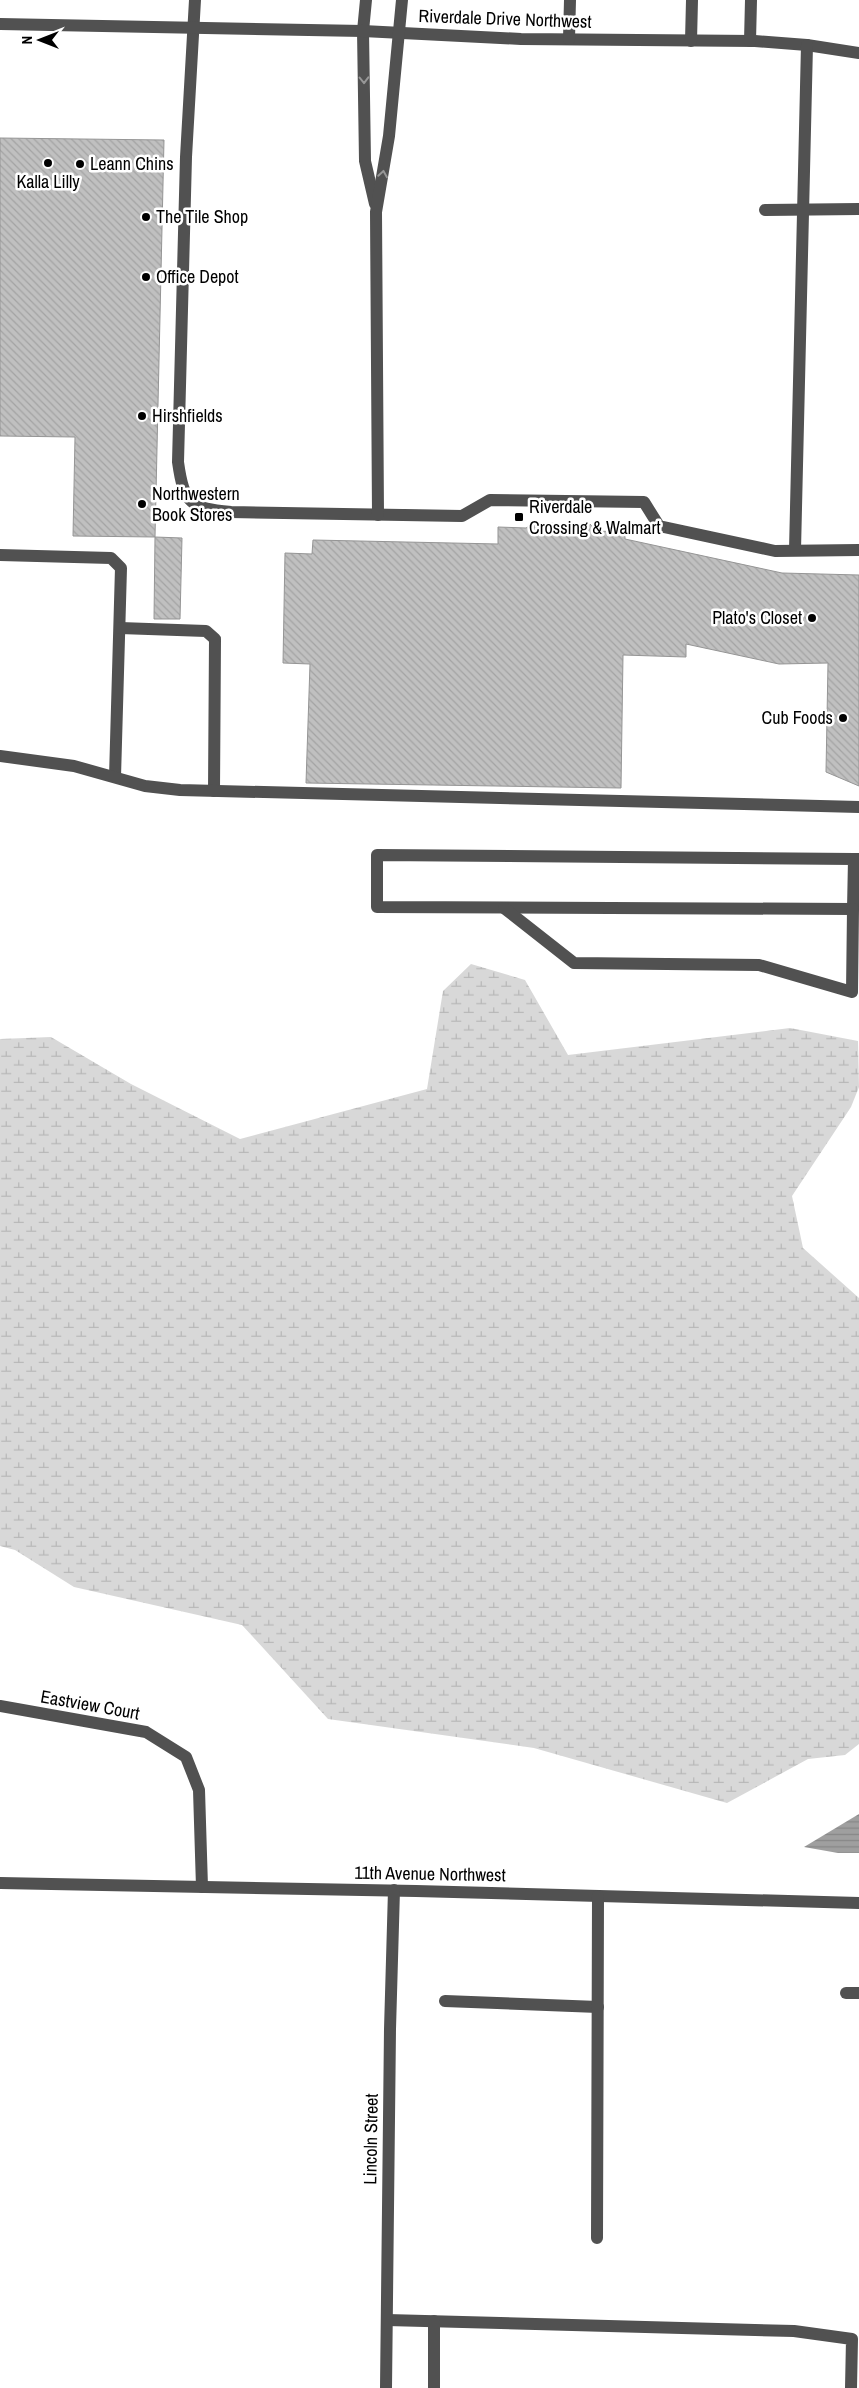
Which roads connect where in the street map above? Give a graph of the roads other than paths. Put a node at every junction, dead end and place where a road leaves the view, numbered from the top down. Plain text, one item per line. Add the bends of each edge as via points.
1 (194, 0) edge
2 (366, 0) edge
3 (402, 0) edge
4 (570, 0) edge
5 (692, 0) edge
6 (751, 0) edge
7 (0, 24) edge
8 (194, 27) junction
9 (363, 31) junction
10 (398, 32) junction
11 (570, 39) junction
12 (691, 41) junction
13 (750, 41) junction
14 (807, 45) junction
15 (859, 53) edge
16 (859, 209) edge
17 (765, 210) dead end
18 (803, 210) junction
19 (376, 212) junction
20 (378, 515) junction
21 (796, 550) junction
22 (859, 550) edge
23 (0, 555) edge
24 (120, 628) junction
25 (0, 756) edge
26 (116, 777) junction
27 (214, 791) junction
28 (859, 807) edge
29 (856, 859) edge
30 (504, 908) junction
31 (853, 909) junction
32 (855, 994) edge
33 (0, 1706) edge
34 (0, 1883) edge
35 (202, 1887) junction
36 (394, 1890) junction
37 (598, 1896) junction
38 (859, 1903) edge
39 (445, 2001) dead end
40 (598, 2007) junction
41 (597, 2238) dead end
42 (387, 2320) junction
43 (434, 2321) junction
44 (855, 2340) edge
45 (386, 2388) edge
46 (434, 2388) edge
47 (851, 2388) edge

1 - 8 street
2 - 9 street
3 - 10 street
4 - 11 street
5 - 12 street
6 - 13 street
7 - 8 street, Riverdale Drive Northwest
8 - 9 street, Riverdale Drive Northwest
8 - 20 street via 186,157 180,480 187,498 202,509
9 - 10 street, Riverdale Drive Northwest
9 -> 19 street via 365,161
10 - 11 street, Riverdale Drive Northwest
19 -> 10 street via 389,136
11 - 12 street, Riverdale Drive Northwest
12 - 13 street, Riverdale Drive Northwest
13 - 14 street, Riverdale Drive Northwest
14 - 15 street, Riverdale Drive Northwest
14 - 18 street
16 - 18 street
17 - 18 street
18 - 21 street
19 - 20 street
20 - 21 street via 462,516 490,500 644,502 658,526 775,551
21 - 22 street
23 - 24 street via 111,558 121,568
24 - 26 street
24 - 27 street via 206,631 215,638
25 - 26 street via 74,766
26 - 27 street via 180,790
27 - 28 street
29 - 30 street via 377,855 377,907
29 - 31 street
30 - 31 street
30 - 32 street via 574,963 759,965
31 - 32 street
33 - 35 street, Eastview Court via 146,1732 186,1757 199,1790
34 - 35 street, 11th Avenue Northwest
35 - 36 street, 11th Avenue Northwest
36 - 37 street, 11th Avenue Northwest
36 - 42 street, Lincoln Street
37 - 38 street, 11th Avenue Northwest
37 - 40 street
39 - 40 street
40 - 41 street
42 - 43 street
42 - 45 street, Lincoln Street
43 - 44 street via 794,2331
43 - 46 street
44 - 47 street

